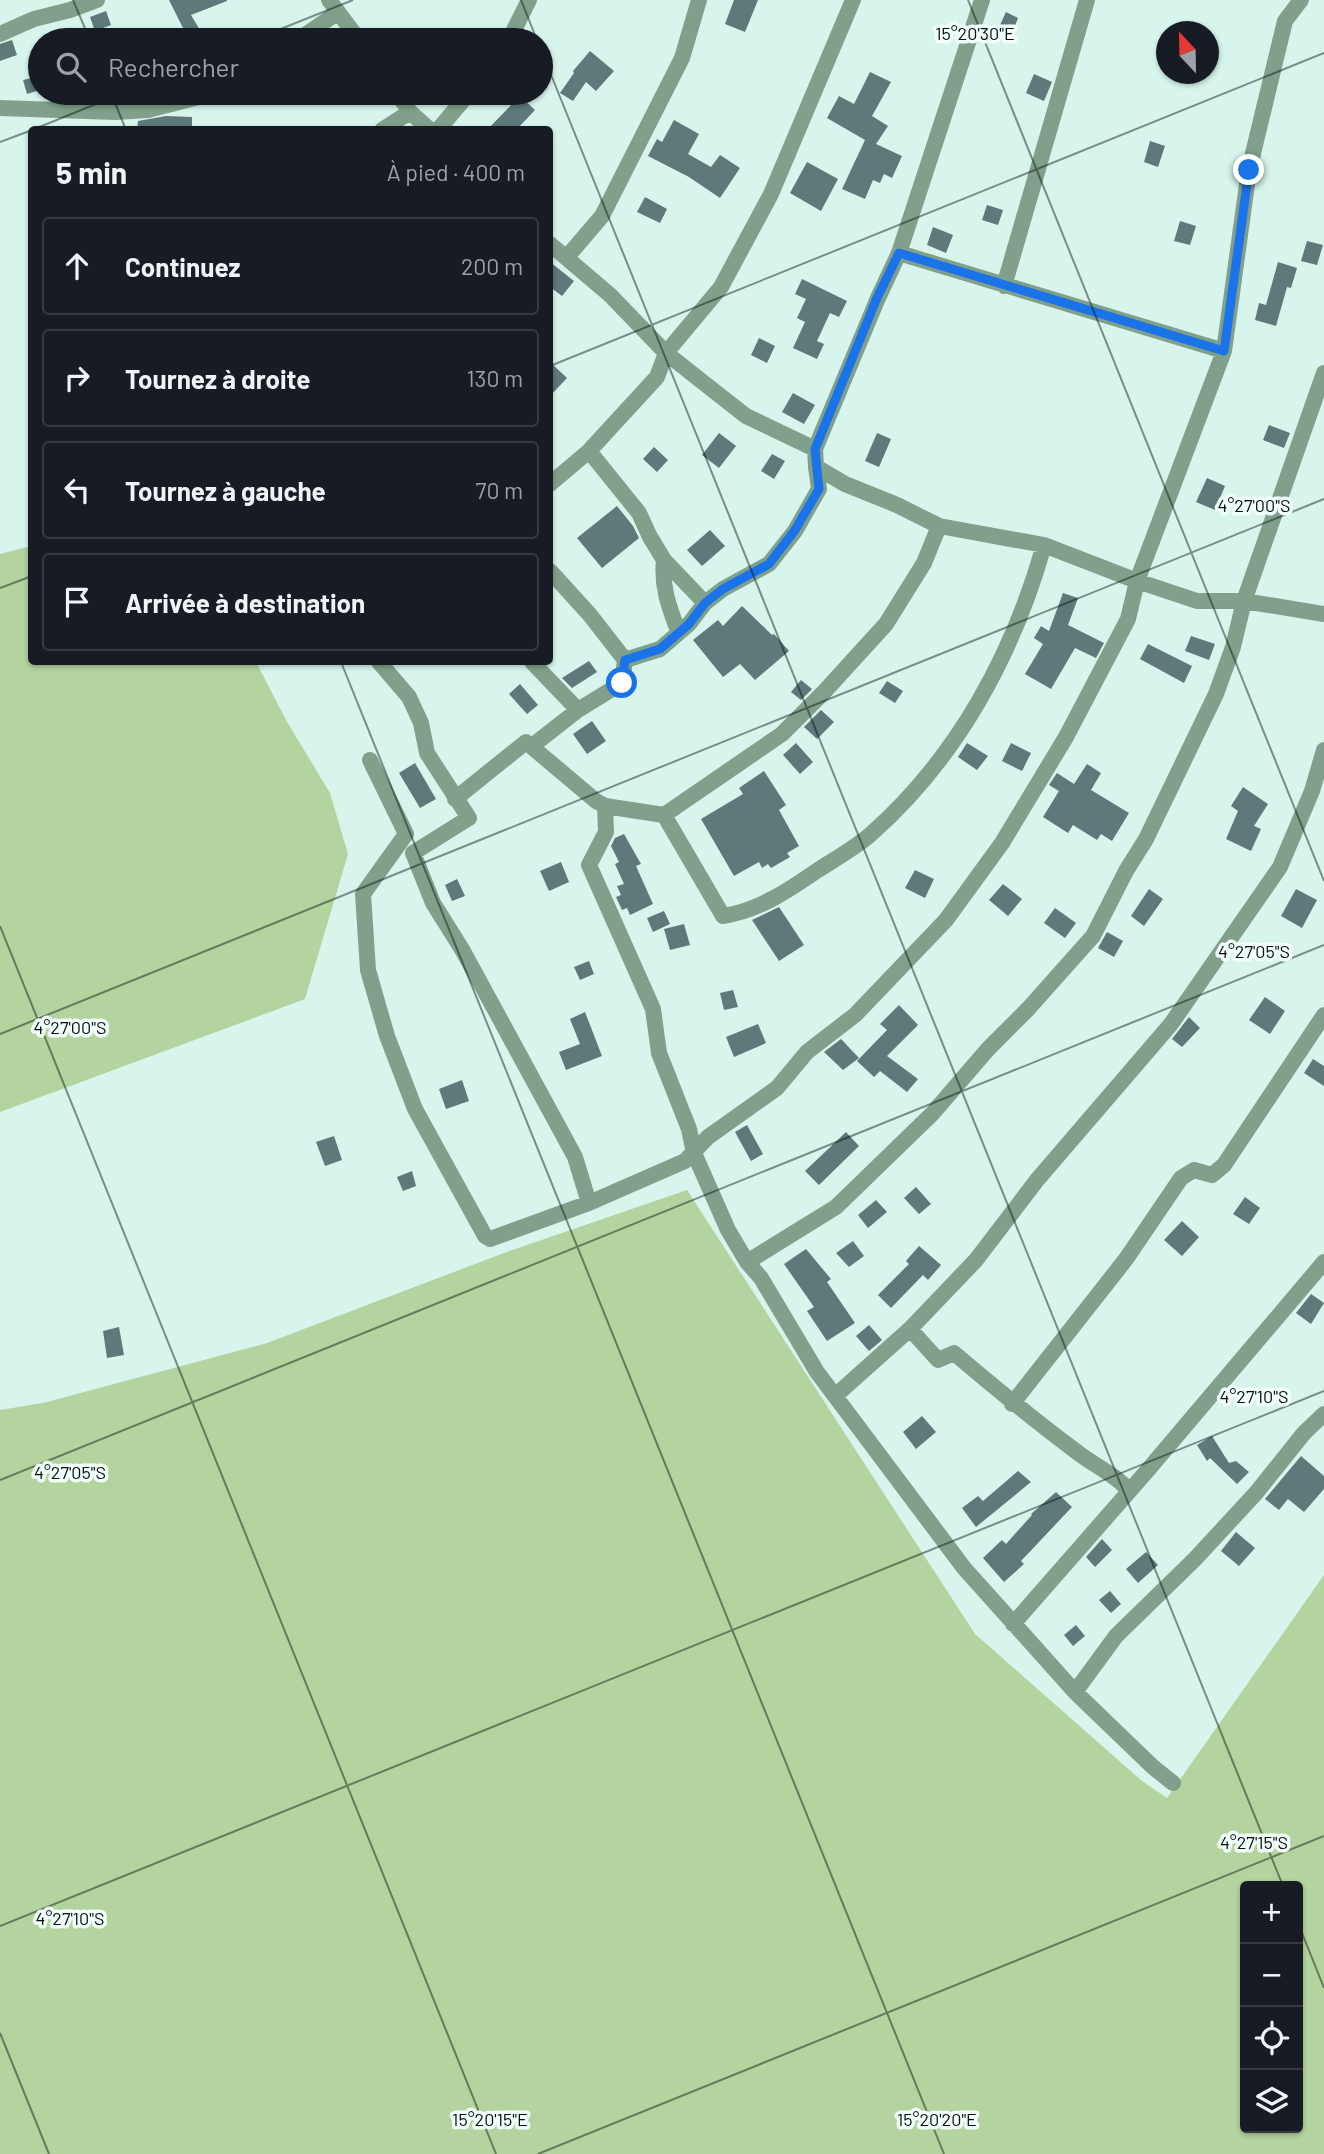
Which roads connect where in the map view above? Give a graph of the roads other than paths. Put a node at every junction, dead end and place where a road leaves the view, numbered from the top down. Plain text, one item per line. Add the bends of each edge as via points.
1 (97, 0) edge
2 (528, 0) edge
3 (699, 0) edge
4 (853, 0) edge
5 (982, 0) edge
6 (1087, 0) edge
7 (1301, 0) edge
8 (333, 6) edge
9 (310, 28) edge
10 (350, 28) edge
11 (515, 28) edge
12 (0, 33) edge
13 (163, 105) edge
14 (405, 105) edge
15 (459, 105) edge
16 (0, 108) edge
17 (410, 112) junction
18 (388, 126) edge
19 (426, 126) edge
20 (441, 126) edge
21 (553, 246) edge
22 (899, 253) junction
23 (567, 257) junction
24 (1004, 286) junction
25 (1224, 351) junction
26 (666, 353) junction
27 (1324, 373) edge
28 (815, 449) junction
29 (589, 452) junction
30 (816, 467) junction
31 (553, 482) edge
32 (939, 526) junction
33 (1044, 545) junction
34 (664, 560) junction
35 (553, 574) edge
36 (1137, 581) junction
37 (1244, 601) junction
38 (705, 603) junction
39 (1324, 614) edge
40 (678, 631) junction
41 (625, 660) junction
42 (382, 665) edge
43 (535, 665) edge
44 (578, 710) junction
45 (532, 746) junction
46 (1324, 750) edge
47 (370, 760) dead end
48 (455, 799) junction
49 (605, 806) junction
50 (664, 816) junction
51 (406, 834) junction
52 (413, 853) junction
53 (1324, 1014) edge
54 (694, 1153) junction
55 (589, 1202) junction
56 (747, 1262) junction
57 (1324, 1262) edge
58 (910, 1329) junction
59 (835, 1396) junction
60 (1012, 1404) junction
61 (1324, 1413) edge
62 (1129, 1491) junction
63 (1013, 1624) junction
64 (1075, 1692) junction
65 (1173, 1783) dead end

1 - 12 street
2 - 11 street
3 - 23 street via 682,58 602,216
4 - 26 street via 746,244 721,288
5 - 22 street
6 - 24 street
7 - 25 street via 1285,21 1249,170
8 - 9 street
8 - 10 street
13 - 16 street via 115,112
14 - 17 street
15 - 20 street
17 - 18 street
17 - 19 street
21 - 23 street
22 - 24 street
22 - 28 street
23 - 26 street
24 - 25 street
25 - 36 street
26 - 28 street via 746,415
26 - 29 street via 657,377
27 - 37 street
28 - 30 street
29 - 31 street
29 - 34 street via 639,513
30 - 32 street
30 - 38 street via 819,489 769,564
32 - 33 street
32 - 50 street via 924,563 886,624 824,692 782,734
33 - 36 street
33 - 50 street via 1031,590 990,684 932,772 869,836 785,892 739,914 723,916
34 - 38 street
34 - 40 street via 662,578
35 - 41 street
36 - 37 street via 1197,601
36 - 54 street via 1128,619 1066,737 1002,843 946,920 855,1015 801,1058 776,1088 708,1137
37 - 39 street
37 - 56 street via 1216,694 1093,936 932,1114 836,1208
38 - 40 street
40 - 41 street via 660,649
41 - 44 street via 622,683
42 - 48 street via 409,697 427,752
43 - 44 street
44 - 45 street
45 - 48 street via 526,742
45 - 49 street
46 - 58 street via 1280,867 1171,1024 1037,1180 976,1261
47 - 51 street
48 - 52 street via 469,818
49 - 50 street
49 - 54 street via 606,832 589,864 653,1009 659,1053
51 - 52 street
51 - 55 street via 363,894 368,970 415,1109 490,1239
52 - 55 street via 433,903 575,1157
53 - 60 street via 1224,1165 1212,1175 1194,1170 1181,1178 1126,1259
54 - 55 street
54 - 56 street
56 - 59 street
57 - 62 street
58 - 59 street
58 - 60 street via 938,1360 954,1353
59 - 63 street via 964,1568
60 - 62 street
61 - 64 street via 1195,1559 1116,1636
62 - 63 street
63 - 64 street
64 - 65 street

